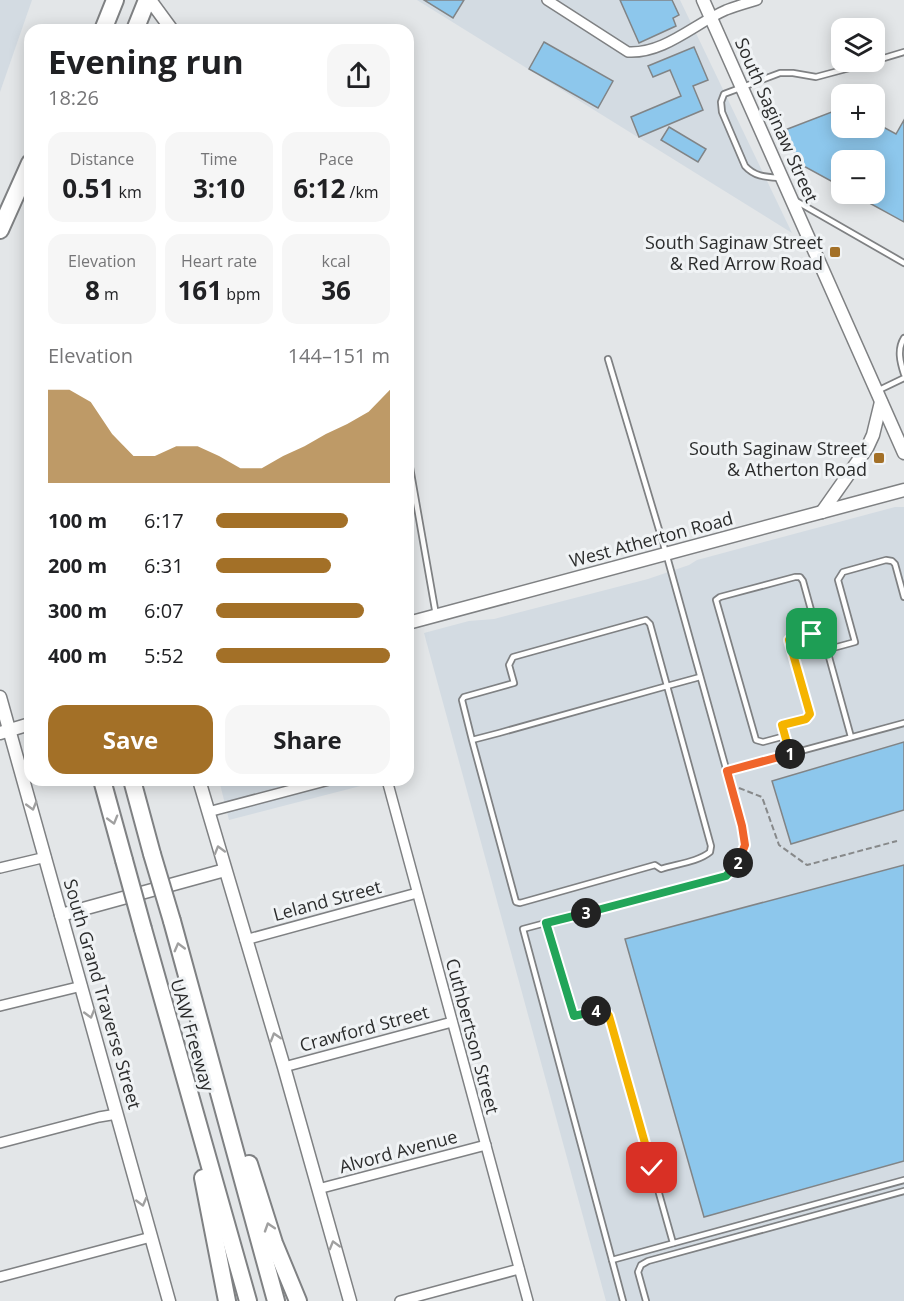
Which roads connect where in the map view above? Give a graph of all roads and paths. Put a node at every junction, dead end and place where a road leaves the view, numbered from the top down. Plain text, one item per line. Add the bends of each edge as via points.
1 (149, 0) edge
2 (547, 0) edge
3 (704, 0) edge
4 (757, 0) edge
5 (746, 1) edge
6 (112, 5) edge
7 (711, 18) junction
8 (101, 24) edge
9 (105, 24) edge
10 (138, 24) edge
11 (167, 24) edge
12 (904, 52) edge
13 (885, 58) edge
14 (834, 72) edge
15 (742, 86) junction
16 (24, 176) edge
17 (782, 178) junction
18 (794, 200) junction
19 (0, 230) edge
20 (904, 263) edge
21 (904, 338) edge
22 (608, 359) dead end
23 (904, 376) edge
24 (879, 396) junction
25 (904, 453) edge
26 (414, 490) edge
27 (904, 490) edge
28 (822, 512) junction
29 (666, 553) junction
30 (904, 597) edge
31 (436, 615) junction
32 (414, 621) edge
33 (700, 677) junction
34 (667, 686) junction
35 (0, 697) edge
36 (904, 723) edge
37 (24, 726) edge
38 (5, 731) edge
39 (785, 736) junction
40 (851, 737) junction
41 (472, 740) junction
42 (790, 754) junction
43 (727, 771) junction
44 (104, 786) edge
45 (134, 786) edge
46 (201, 786) edge
47 (306, 786) edge
48 (389, 786) edge
49 (739, 788) dead end
50 (208, 812) junction
51 (897, 842) dead end
52 (46, 857) junction
53 (0, 868) edge
54 (225, 870) junction
55 (417, 893) junction
56 (61, 915) junction
57 (546, 923) junction
58 (245, 939) junction
59 (82, 986) junction
60 (0, 1006) edge
61 (165, 1008) junction
62 (197, 1013) junction
63 (452, 1022) junction
64 (284, 1066) junction
65 (117, 1114) junction
66 (0, 1143) edge
67 (486, 1145) junction
68 (904, 1180) edge
69 (318, 1189) junction
70 (904, 1191) edge
71 (152, 1236) junction
72 (673, 1243) junction
73 (612, 1260) junction
74 (519, 1269) junction
75 (0, 1277) edge
76 (169, 1301) edge
77 (227, 1301) edge
78 (248, 1301) edge
79 (276, 1301) edge
80 (298, 1301) edge
81 (350, 1301) edge
82 (400, 1301) edge
83 (528, 1301) edge
84 (622, 1301) edge
85 (646, 1301) edge

1 - 10 highway
1 - 11 main road
2 - 7 street via 628,52 641,53 684,35
3 - 7 main road, South Saginaw Street
4 - 5 street
5 - 7 street
6 - 8 highway
6 - 9 highway
7 - 15 main road, South Saginaw Street
12 - 13 lane
14 - 15 lane via 816,77 780,73
15 - 17 main road, South Saginaw Street
15 - 17 lane via 724,94 721,102 741,159 750,172
16 - 19 highway
17 - 18 main road, South Saginaw Street
18 - 20 lane
18 - 24 main road, South Saginaw Street
21 - 23 lane via 900,361
22 - 29 lane
23 - 24 lane
24 - 25 main road, South Saginaw Street
24 - 28 main road via 870,441
26 - 31 lane
27 - 28 main road, West Atherton Road
28 - 29 main road, West Atherton Road
29 - 31 main road, West Atherton Road
29 - 33 lane
30 - 40 lane via 892,561 839,575 855,642 833,648 829,657
31 - 32 main road, West Atherton Road
33 - 34 lane
33 - 43 lane
34 - 41 lane
34 - 41 lane via 646,620 537,650 510,660 514,683 464,697 462,704
34 - 41 lane via 711,846 705,856 677,864 655,866 516,902
35 - 38 main road, South Grand Traverse Street
36 - 40 lane
37 - 38 main road
38 -> 52 main road, South Grand Traverse Street
39 - 39 lane via 782,725 806,719 810,714 789,640 816,632 803,581 795,577 716,600 756,740
39 - 42 lane
40 - 42 lane
42 - 43 lane
43 - 57 lane via 745,845 736,866 726,876
44 -> 61 highway, UAW Freeway, bridge
62 -> 45 highway, UAW Freeway, bridge
46 - 50 main road
47 - 50 street
48 - 55 street, Cuthbertson Street
49 - 51 path via 762,797 779,845 807,865
54 -> 50 main road
52 - 53 street
52 - 56 main road, South Grand Traverse Street
54 - 56 main road
54 - 58 main road
55 - 58 street, Leland Street
55 - 63 street, Cuthbertson Street
56 - 59 main road, South Grand Traverse Street
57 - 72 lane via 574,1016 601,1010 609,1016
57 - 73 lane via 523,929
64 -> 58 main road
59 - 60 street
59 -> 65 main road, South Grand Traverse Street
61 - 77 highway
61 - 78 highway, UAW Freeway
62 - 79 highway, UAW Freeway
80 -> 62 highway via 274,1243
63 - 64 street, Crawford Street
63 - 67 street, Cuthbertson Street
64 - 69 main road
65 - 66 street
65 -> 71 main road, South Grand Traverse Street
67 - 69 street, Alvord Avenue
67 - 74 street, Cuthbertson Street
68 - 72 lane
81 -> 69 main road
70 - 85 lane via 648,1261 640,1265 638,1272
71 - 75 street
71 - 76 main road, South Grand Traverse Street
72 - 73 lane
73 - 84 lane
74 - 82 street
74 - 83 street, Cuthbertson Street

